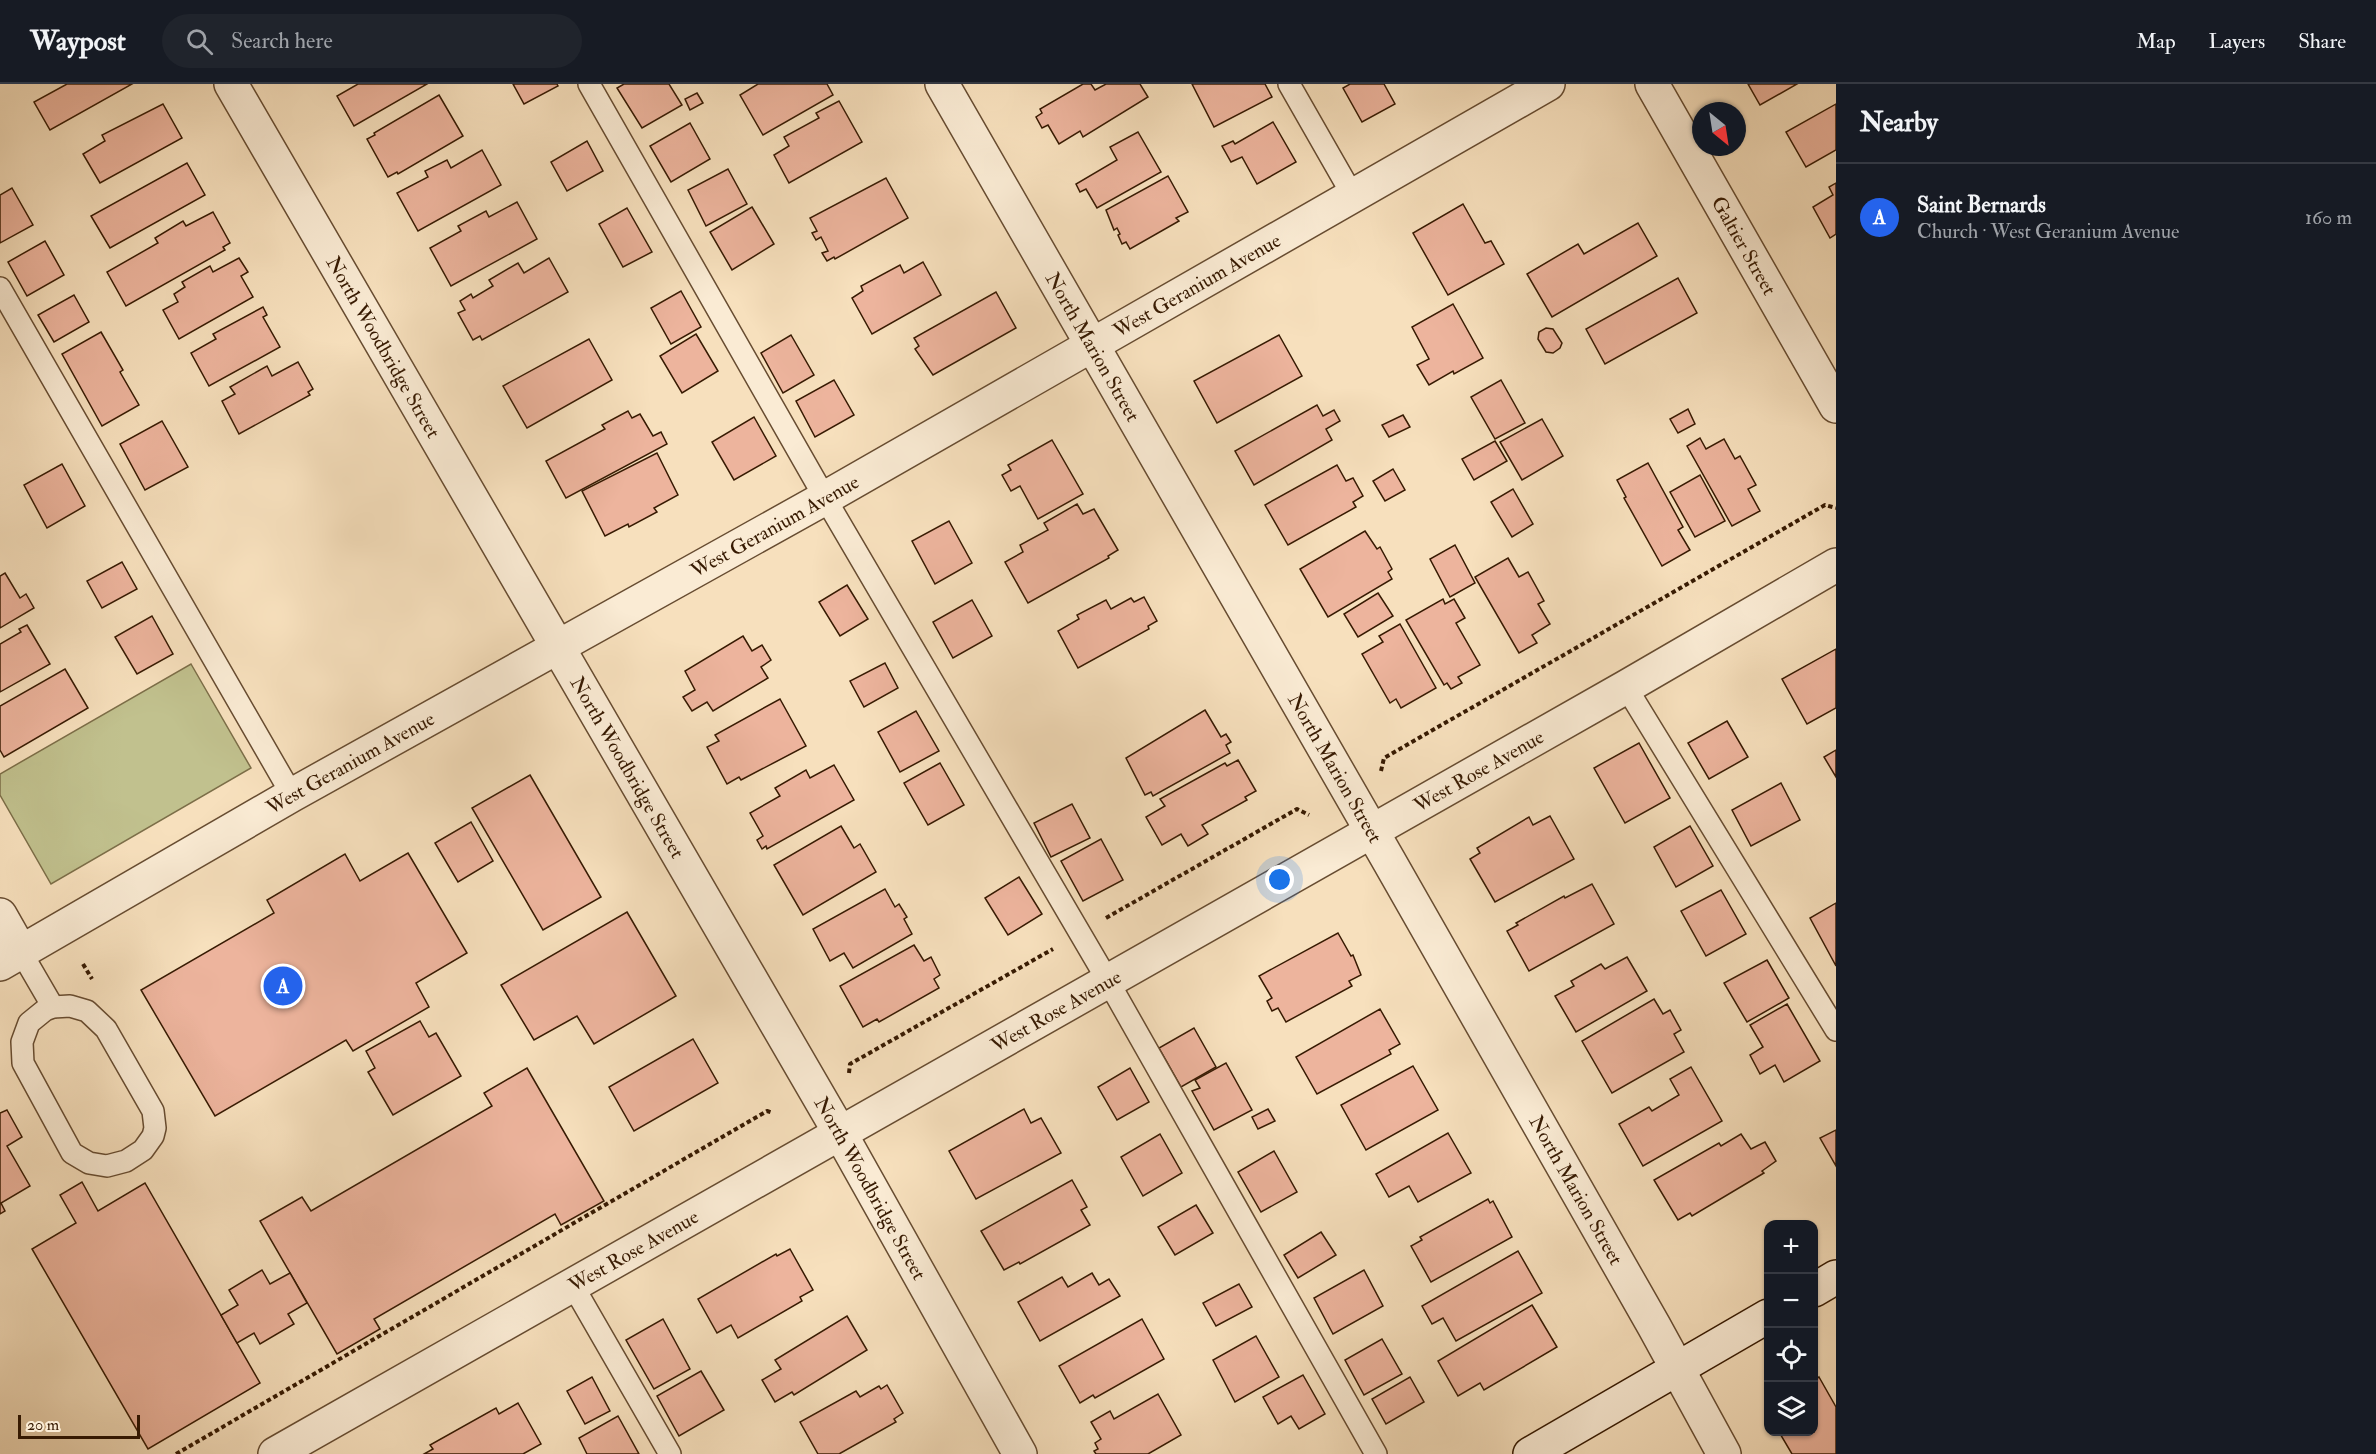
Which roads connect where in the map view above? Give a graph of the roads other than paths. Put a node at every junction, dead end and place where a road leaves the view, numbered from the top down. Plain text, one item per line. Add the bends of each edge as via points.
1 (231, 84) edge
2 (589, 84) edge
3 (942, 84) edge
4 (1289, 84) edge
5 (1548, 84) edge
6 (1652, 84) edge
7 (1353, 196) junction
8 (0, 288) edge
9 (1092, 346) junction
10 (1836, 406) edge
11 (825, 498) junction
12 (1836, 565) edge
13 (558, 647) junction
14 (1626, 687) junction
15 (292, 795) junction
16 (1372, 831) junction
17 (0, 915) edge
18 (11, 958) edge
19 (1107, 981) junction
20 (53, 1007) junction
21 (1836, 1030) edge
22 (840, 1133) junction
23 (1836, 1278) edge
24 (572, 1284) junction
25 (1818, 1288) edge
26 (1764, 1318) edge
27 (1678, 1368) junction
28 (308, 1446) edge
29 (275, 1454) edge
30 (670, 1454) edge
31 (1020, 1454) edge
32 (1376, 1454) edge
33 (1530, 1454) edge
34 (1724, 1454) edge

1 - 13 street, North Woodbridge Street
2 - 11 lane
3 - 9 street, North Marion Street
4 - 7 lane
5 - 7 street, West Geranium Avenue
6 - 10 street, Galtier Street
7 - 9 street, West Geranium Avenue
8 - 15 lane
9 - 11 street, West Geranium Avenue
9 - 16 street, North Marion Street
11 - 13 street, West Geranium Avenue
11 - 19 lane
12 - 14 street, West Rose Avenue
13 - 15 street, West Geranium Avenue
13 - 22 street, North Woodbridge Street
14 - 16 street, West Rose Avenue
14 - 21 lane
15 - 18 street, West Geranium Avenue
16 - 19 street, West Rose Avenue
16 - 27 street, North Marion Street
17 - 18 street
18 - 20 lane
19 - 22 street, West Rose Avenue
19 - 32 lane
20 - 20 lane via 29,1023 25,1032 22,1054 26,1071 72,1154 107,1166 126,1161 143,1150 153,1136 153,1111 100,1022 79,1008
22 - 24 street, West Rose Avenue
22 - 31 street, North Woodbridge Street
23 - 25 street
24 - 28 street, West Rose Avenue
24 - 30 lane
26 - 27 street
27 - 33 street
27 - 34 street, North Marion Street
28 - 29 street, West Rose Avenue

